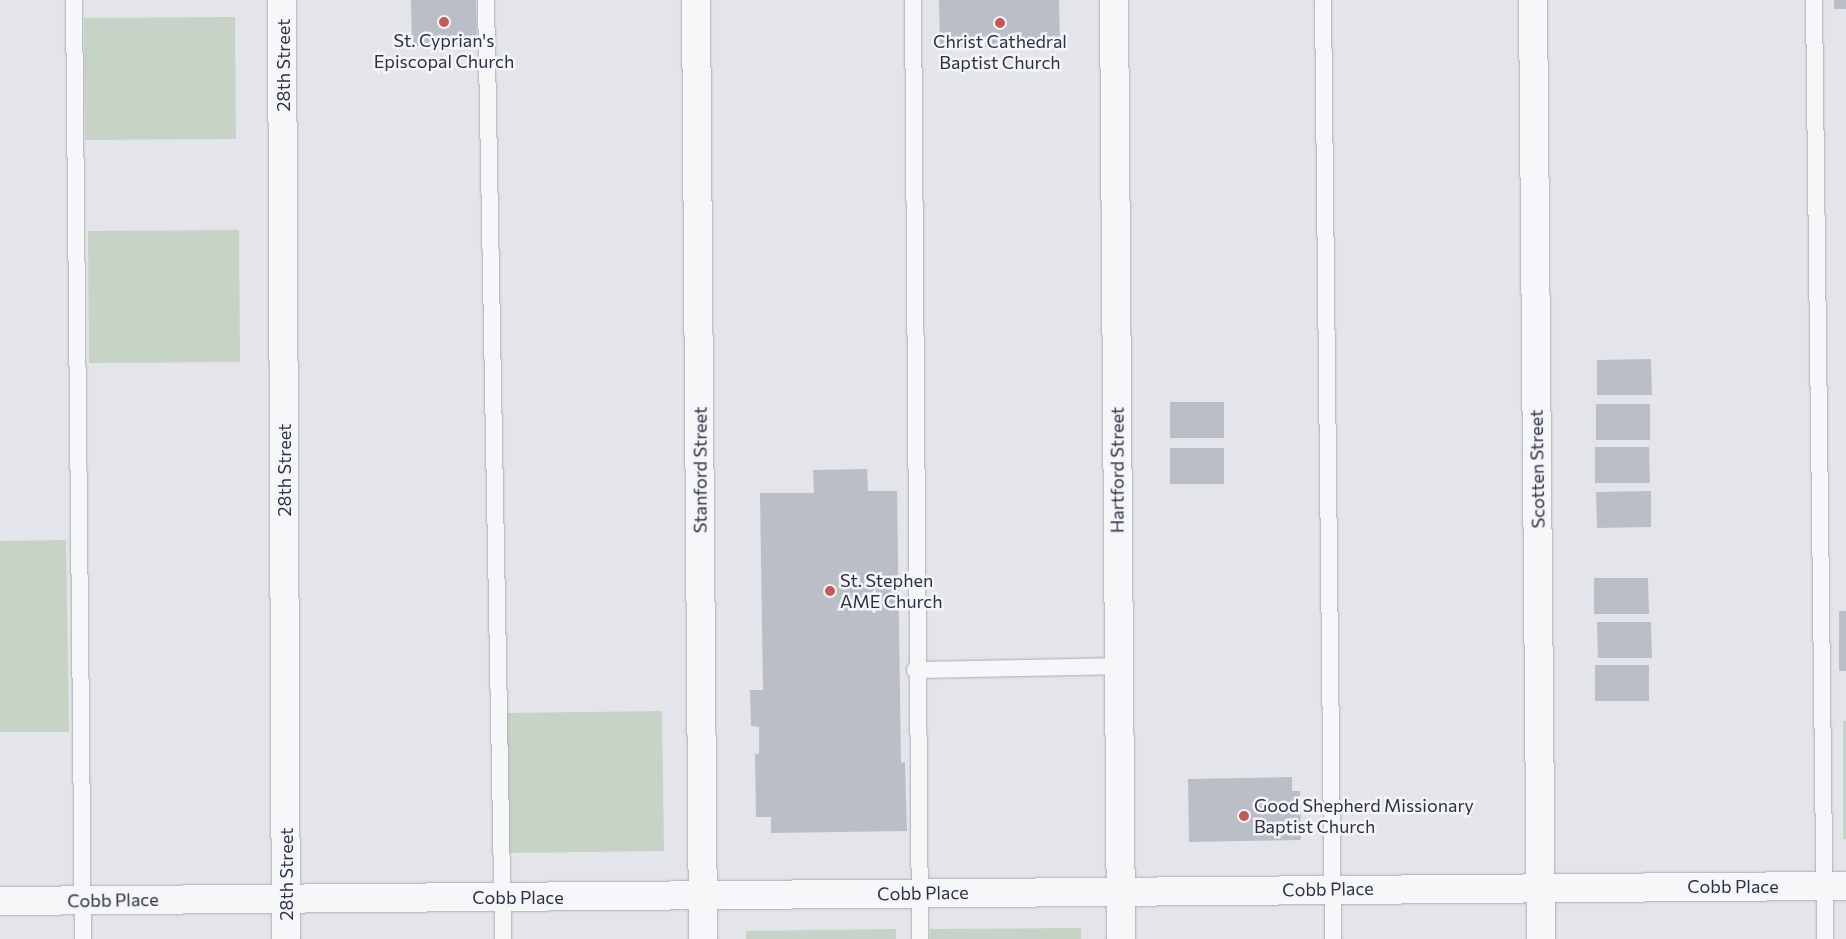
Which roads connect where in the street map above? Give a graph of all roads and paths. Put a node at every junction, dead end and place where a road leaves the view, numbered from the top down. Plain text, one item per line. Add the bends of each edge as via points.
1 (74, 0) edge
2 (282, 0) edge
3 (486, 0) edge
4 (696, 0) edge
5 (913, 0) edge
6 (1114, 0) edge
7 (1324, 0) edge
8 (1533, 0) edge
9 (1814, 0) edge
10 (1119, 666) junction
11 (915, 670) junction
12 (1835, 886) edge
13 (1540, 887) junction
14 (1332, 889) junction
15 (1120, 891) junction
16 (920, 893) junction
17 (703, 895) junction
18 (502, 897) junction
19 (286, 898) junction
20 (83, 900) junction
21 (0, 901) edge
22 (84, 939) edge
23 (286, 939) edge
24 (502, 939) edge
25 (703, 939) edge
26 (920, 939) edge
27 (1121, 939) edge
28 (1333, 939) edge
29 (1541, 939) edge
30 (1825, 939) edge

1 - 20 lane
2 - 19 street, 28th Street
3 - 18 lane
4 - 17 street, Stanford Street
5 - 11 lane
6 - 10 street, Hartford Street
7 - 14 lane
8 - 13 street, Scotten Street
9 - 12 lane
10 - 11 lane
10 - 15 street, Hartford Street
11 - 16 lane
12 - 13 street, Cobb Place
12 - 30 lane
13 - 14 street, Cobb Place
13 - 29 street, Scotten Street
14 - 15 street, Cobb Place
14 - 28 lane
15 - 16 street, Cobb Place
15 - 27 street, Hartford Street
16 - 17 street, Cobb Place
16 - 26 lane
17 - 18 street, Cobb Place
17 - 25 street, Stanford Street
18 - 19 street, Cobb Place
18 - 24 lane
19 - 20 street, Cobb Place
19 - 23 street, 28th Street
20 - 21 street, Cobb Place
20 - 22 lane

